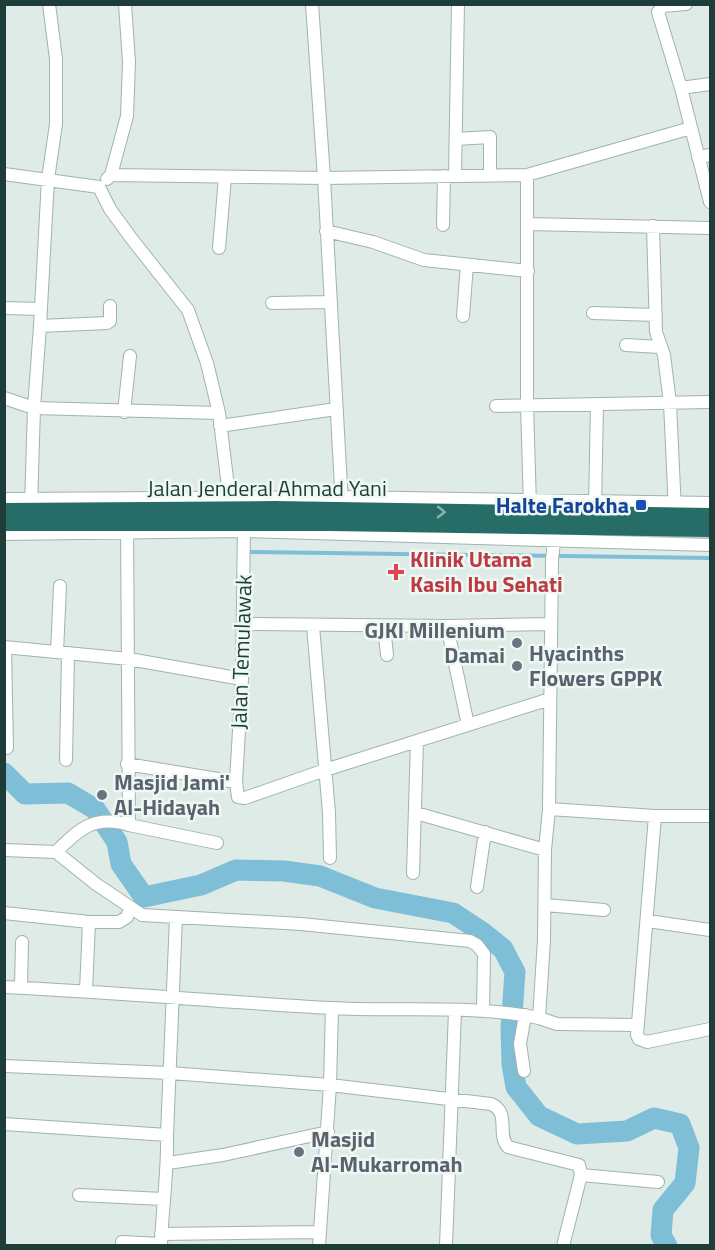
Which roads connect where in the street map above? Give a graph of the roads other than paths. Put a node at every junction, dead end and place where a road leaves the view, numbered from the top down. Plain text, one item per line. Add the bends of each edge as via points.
1 (48, 4) edge
2 (125, 4) edge
3 (312, 4) edge
4 (458, 4) edge
5 (686, 4) edge
6 (711, 84) edge
7 (681, 88) junction
8 (691, 128) junction
9 (456, 139) junction
10 (705, 156) edge
11 (4, 174) edge
12 (111, 175) junction
13 (490, 175) junction
14 (449, 176) junction
15 (527, 176) junction
16 (225, 177) junction
17 (324, 178) junction
18 (48, 179) junction
19 (99, 187) junction
20 (711, 202) edge
21 (528, 224) junction
22 (443, 225) dead end
23 (653, 226) junction
24 (711, 228) edge
25 (326, 231) junction
26 (219, 248) dead end
27 (467, 265) junction
28 (528, 271) junction
29 (330, 302) junction
30 (272, 303) dead end
31 (110, 306) dead end
32 (4, 308) edge
33 (41, 309) junction
34 (593, 313) dead end
35 (656, 315) junction
36 (463, 316) dead end
37 (40, 326) junction
38 (626, 345) dead end
39 (660, 347) junction
40 (130, 356) dead end
41 (4, 398) edge
42 (711, 402) edge
43 (670, 403) junction
44 (527, 404) junction
45 (597, 404) junction
46 (496, 406) dead end
47 (34, 408) junction
48 (336, 409) junction
49 (123, 412) junction
50 (219, 419) junction
51 (5, 499) edge
52 (230, 503) junction
53 (342, 503) junction
54 (711, 503) edge
55 (4, 504) edge
56 (31, 504) junction
57 (595, 508) junction
58 (675, 509) junction
59 (529, 513) junction
60 (125, 516) junction
61 (711, 516) edge
62 (6, 525) edge
63 (244, 527) junction
64 (711, 529) edge
65 (442, 531) junction
66 (555, 538) junction
67 (711, 545) edge
68 (60, 586) dead end
69 (243, 624) junction
70 (551, 624) junction
71 (313, 626) junction
72 (384, 626) junction
73 (447, 627) junction
74 (5, 647) edge
75 (63, 652) junction
76 (387, 655) dead end
77 (129, 659) junction
78 (242, 679) junction
79 (550, 699) junction
80 (468, 725) junction
81 (417, 741) junction
82 (7, 748) dead end
83 (66, 760) dead end
84 (127, 764) junction
85 (325, 770) junction
86 (236, 782) junction
87 (549, 809) junction
88 (416, 813) junction
89 (655, 816) junction
90 (711, 816) edge
91 (129, 825) junction
92 (484, 832) junction
93 (217, 843) dead end
94 (4, 850) edge
95 (545, 850) junction
96 (56, 852) junction
97 (330, 858) dead end
98 (413, 873) dead end
99 (477, 887) dead end
100 (545, 905) junction
101 (130, 909) junction
102 (604, 910) dead end
103 (4, 913) edge
104 (176, 917) junction
105 (648, 921) junction
106 (89, 922) junction
107 (711, 930) edge
108 (22, 942) dead end
109 (4, 987) edge
110 (21, 987) junction
111 (86, 991) junction
112 (172, 996) junction
113 (332, 1008) junction
114 (455, 1011) junction
115 (483, 1011) junction
116 (523, 1015) junction
117 (539, 1018) junction
118 (637, 1024) junction
119 (711, 1029) edge
120 (4, 1066) edge
121 (524, 1071) dead end
122 (170, 1073) junction
123 (330, 1085) junction
124 (451, 1099) junction
125 (4, 1125) edge
126 (327, 1132) junction
127 (167, 1136) junction
128 (168, 1163) junction
129 (581, 1175) junction
130 (658, 1182) dead end
131 (78, 1195) dead end
132 (163, 1199) junction
133 (320, 1232) junction
134 (161, 1241) edge
135 (122, 1242) dead end
136 (319, 1245) edge
137 (446, 1245) edge
138 (563, 1245) edge

1 - 18 street via 57,90
2 - 12 street via 128,108
3 - 17 street
4 - 9 street
5 - 7 street via 663,6 658,12
6 - 7 street
7 - 8 street
8 - 10 street
8 - 15 street
9 - 13 street via 490,137
9 - 14 street
10 - 20 street
11 - 18 street
12 - 16 street
12 - 19 street
13 - 14 street
13 - 15 street
14 - 17 street
14 - 22 street
15 - 21 street
16 - 17 street
16 - 26 street
17 - 25 street
18 - 19 street
18 - 33 street
19 - 50 street via 124,228 188,310 207,363
21 - 23 street
21 - 28 street
23 - 24 street
23 - 35 street
25 - 27 street via 424,260
25 - 29 street
27 - 28 street
27 - 36 street
28 - 44 street
29 - 30 street
29 - 48 street
31 - 37 street via 107,323
32 - 33 street
33 - 37 street
34 - 35 street
35 - 39 street
37 - 47 street
38 - 39 street
39 - 43 street
40 - 49 street
41 - 47 street
42 - 43 street
43 - 45 street
43 - 58 street
44 - 45 street
44 - 46 street
44 - 59 street
45 - 57 street
47 - 49 street
47 - 56 street
48 - 50 street
48 - 53 street
49 - 50 street
50 - 52 street
51 - 55 street
51 - 56 street
52 - 53 highway, Jalan Jenderal Ahmad Yani
52 - 60 highway, Jalan Jenderal Ahmad Yani via 198,503
53 - 59 highway, Jalan Jenderal Ahmad Yani
54 - 58 street
56 - 60 highway, Jalan Jenderal Ahmad Yani via 67,504
56 - 62 highway, Jalan Jenderal Ahmad Yani
57 - 58 highway
57 - 59 highway
58 - 61 highway
59 - 65 highway, Jalan Jenderal Ahmad Yani
59 - 66 highway
60 - 62 highway, Jalan Jenderal Ahmad Yani via 78,528
60 - 63 highway, Jalan Jenderal Ahmad Yani via 184,527
60 - 77 street
63 - 65 highway, Jalan Jenderal Ahmad Yani
63 - 69 street, Jalan Temulawak
64 - 66 highway
65 - 66 street
66 - 67 street
66 - 70 street
68 - 75 street
69 - 71 street
69 - 78 street, Jalan Temulawak
70 - 73 street
70 - 79 street
71 - 72 street
71 - 85 street
72 - 73 street
72 - 76 street
73 - 80 street
74 - 75 street
74 - 82 street
75 - 77 street
75 - 83 street
77 - 78 street
77 - 84 street
78 - 86 street, Jalan Temulawak
79 - 80 street
79 - 87 street
80 - 81 street
81 - 85 street
81 - 88 street
84 - 86 street
84 - 91 street
85 - 86 street via 245,798 238,797
85 - 97 street
87 - 89 street
87 - 95 street
88 - 92 street
88 - 98 street
89 - 90 street
89 - 105 street
91 - 93 street
91 - 96 street via 111,820 89,825
92 - 95 street
92 - 99 street
94 - 96 street
95 - 100 street
96 - 101 street
100 - 102 street
100 - 117 street
101 - 104 street via 142,915
101 - 106 street via 119,922
103 - 106 street
104 - 112 street
104 - 115 street via 462,939 477,945 484,954
105 - 107 street
105 - 118 street
106 - 111 street
108 - 110 street
109 - 110 street
110 - 111 street
111 - 112 street
112 - 113 street
112 - 122 street
113 - 114 street
113 - 123 street
114 - 115 street
114 - 124 street
115 - 116 street
116 - 117 street
116 - 121 street via 520,1044
117 - 118 street via 557,1024
118 - 119 street via 639,1039 647,1042
120 - 122 street
122 - 123 street
122 - 127 street
123 - 124 street
123 - 126 street
124 - 129 street via 495,1106 501,1113 505,1144 577,1163
124 - 137 street
125 - 127 street
126 - 128 street
126 - 133 street
127 - 128 street
128 - 132 street
129 - 130 street
129 - 138 street
131 - 132 street
132 - 134 street
133 - 134 street
133 - 136 street
134 - 135 street

